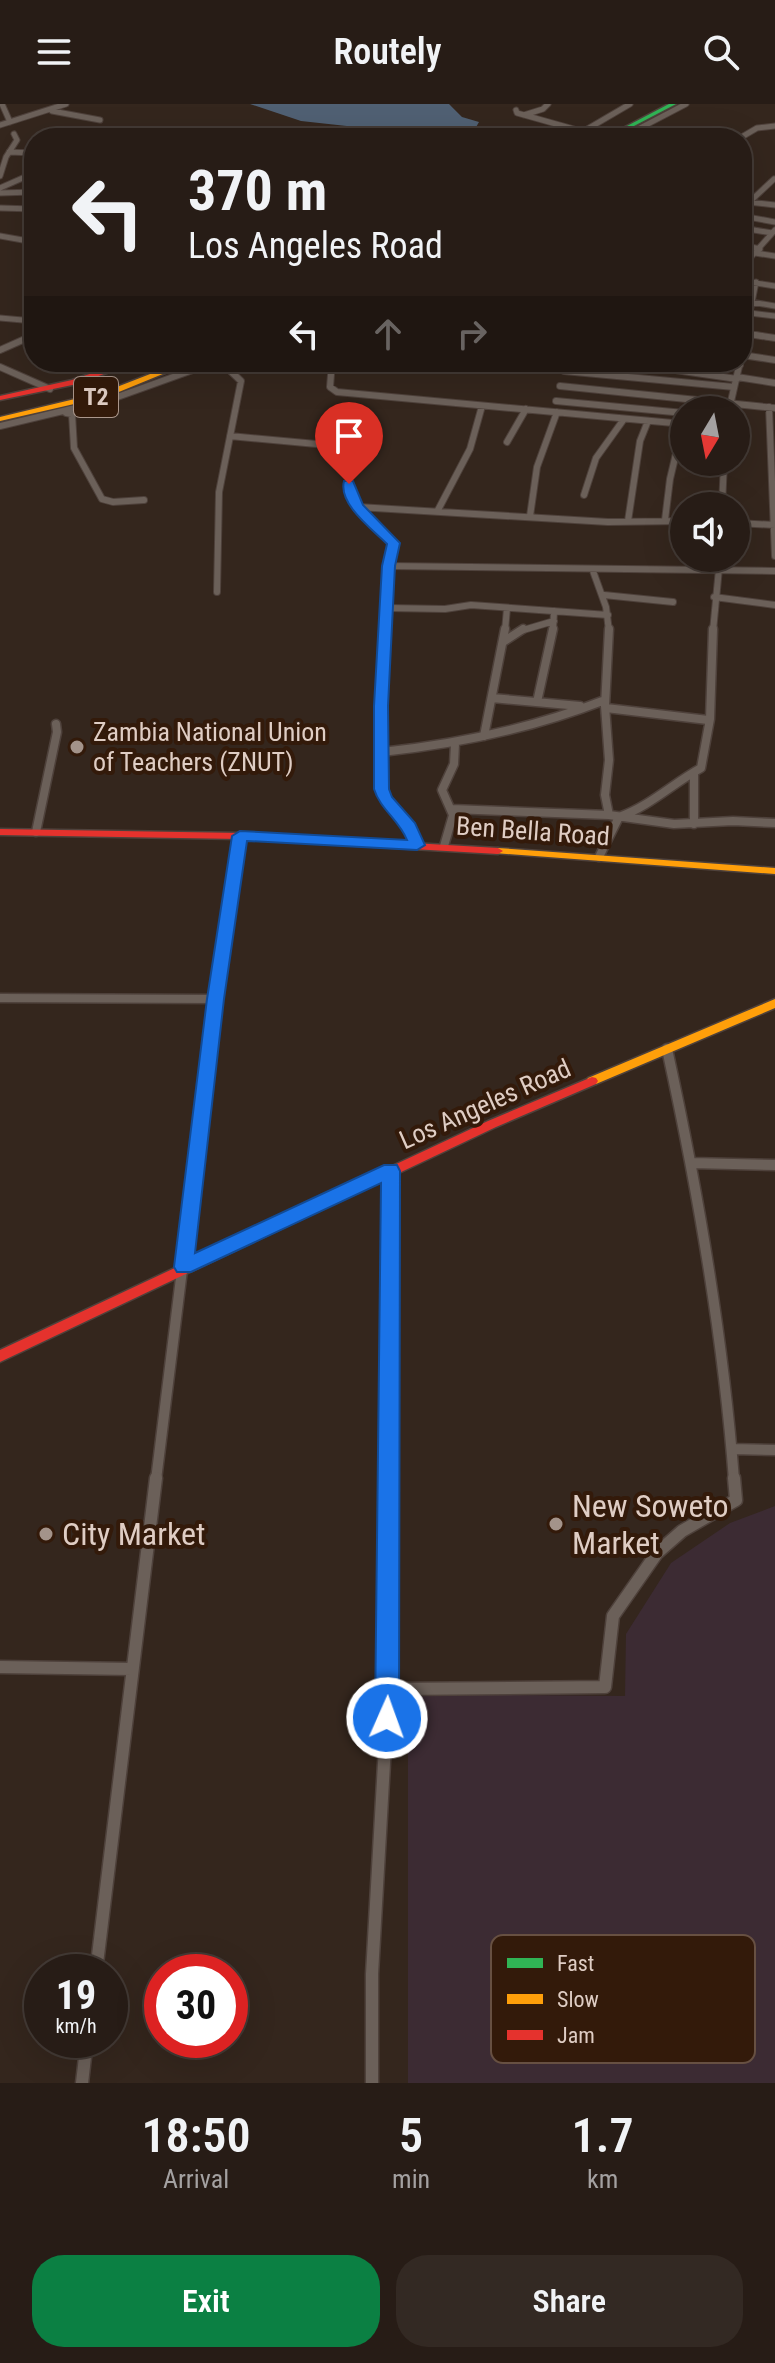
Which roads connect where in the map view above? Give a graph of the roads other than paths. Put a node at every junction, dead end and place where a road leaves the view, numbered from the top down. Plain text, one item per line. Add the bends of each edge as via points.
1 (2, 104) edge
2 (66, 104) edge
3 (548, 104) edge
4 (630, 104) edge
5 (658, 104) edge
6 (673, 104) edge
7 (686, 104) edge
8 (48, 110) junction
9 (516, 110) dead end
10 (524, 115) junction
11 (100, 120) dead end
12 (10, 122) junction
13 (0, 125) edge
14 (775, 126) edge
15 (567, 128) edge
16 (596, 128) edge
17 (601, 128) edge
18 (637, 128) edge
19 (640, 128) edge
20 (752, 131) edge
21 (14, 134) dead end
22 (9, 152) junction
23 (24, 153) edge
24 (0, 176) edge
25 (24, 178) edge
26 (774, 179) edge
27 (0, 190) edge
28 (24, 191) edge
29 (752, 198) edge
30 (752, 202) edge
31 (775, 205) edge
32 (0, 208) edge
33 (24, 209) edge
34 (752, 218) edge
35 (775, 222) edge
36 (752, 229) edge
37 (774, 232) edge
38 (1, 236) edge
39 (24, 240) edge
40 (752, 249) edge
41 (758, 251) junction
42 (775, 256) edge
43 (752, 257) edge
44 (752, 282) edge
45 (756, 282) junction
46 (775, 286) edge
47 (752, 300) edge
48 (752, 305) edge
49 (752, 305) edge
50 (775, 306) edge
51 (775, 316) edge
52 (0, 318) edge
53 (24, 320) edge
54 (752, 336) edge
55 (775, 338) edge
56 (24, 339) edge
57 (0, 350) edge
58 (752, 354) edge
59 (775, 360) edge
60 (0, 367) edge
61 (102, 372) edge
62 (142, 372) edge
63 (169, 372) edge
64 (185, 372) edge
65 (235, 372) edge
66 (331, 372) edge
67 (564, 372) edge
68 (575, 372) edge
69 (694, 372) edge
70 (738, 372) edge
71 (737, 378) junction
72 (775, 383) edge
73 (560, 386) junction
74 (140, 387) junction
75 (734, 387) junction
76 (50, 389) junction
77 (673, 396) edge
78 (731, 396) edge
79 (0, 398) edge
80 (556, 401) junction
81 (750, 404) edge
82 (482, 406) junction
83 (772, 408) edge
84 (49, 409) junction
85 (526, 409) junction
86 (0, 411) edge
87 (555, 412) junction
88 (670, 412) edge
89 (65, 413) junction
90 (0, 419) edge
91 (624, 419) junction
92 (648, 421) junction
93 (670, 423) edge
94 (0, 426) edge
95 (230, 436) junction
96 (507, 442) dead end
97 (671, 476) edge
98 (774, 490) edge
99 (584, 495) dead end
100 (144, 500) dead end
101 (358, 507) junction
102 (438, 510) junction
103 (530, 516) junction
104 (665, 520) junction
105 (670, 520) edge
106 (628, 521) junction
107 (750, 524) edge
108 (775, 525) edge
109 (775, 556) edge
110 (389, 566) junction
111 (593, 571) junction
112 (670, 571) edge
113 (750, 571) edge
114 (775, 571) edge
115 (718, 572) edge
116 (217, 592) dead end
117 (604, 595) junction
118 (714, 597) junction
119 (673, 602) dead end
120 (775, 605) edge
121 (388, 608) junction
122 (507, 608) junction
123 (554, 611) junction
124 (608, 615) junction
125 (554, 621) junction
126 (503, 642) junction
127 (492, 698) junction
128 (537, 702) junction
129 (605, 704) junction
130 (583, 706) junction
131 (708, 720) junction
132 (56, 724) dead end
133 (484, 736) junction
134 (455, 744) junction
135 (382, 752) junction
136 (694, 774) junction
137 (452, 809) junction
138 (775, 813) edge
139 (609, 815) junction
140 (619, 817) junction
141 (774, 823) edge
142 (694, 824) junction
143 (0, 832) edge
144 (36, 832) junction
145 (240, 836) junction
146 (417, 845) junction
147 (444, 846) junction
148 (599, 857) junction
149 (775, 871) edge
150 (0, 998) edge
151 (215, 999) junction
152 (775, 1003) edge
153 (667, 1049) junction
154 (692, 1163) junction
155 (775, 1165) edge
156 (390, 1171) junction
157 (184, 1267) junction
158 (0, 1356) edge
159 (732, 1449) junction
160 (775, 1450) edge
161 (0, 1667) edge
162 (132, 1669) junction
163 (388, 1693) junction
164 (98, 1954) edge
165 (85, 2058) edge
166 (82, 2083) edge
167 (372, 2083) edge

1 - 12 street
2 - 8 street
3 - 10 street
4 - 16 street
5 - 17 main road
6 - 18 main road
7 - 19 street
8 - 11 street
8 - 12 street
9 - 10 street
10 - 15 street
12 - 13 street
14 - 20 street
21 - 22 street via 18,137
22 - 23 street
22 - 24 street
25 - 27 street
26 - 29 street
27 - 28 street
30 - 31 street
32 - 33 street
34 - 35 street
36 - 37 street
37 - 41 street
38 - 39 street
40 - 41 street
41 - 42 street
41 - 43 street
44 - 45 street
45 - 46 street
45 - 47 street
48 - 50 street
49 - 51 street
52 - 53 street
54 - 55 street
56 - 57 street
58 - 59 street
60 - 76 street
61 - 76 main road
62 - 86 main road, T2 via 88,392
63 - 74 main road, T2
64 - 74 street
65 - 95 street via 241,381
66 - 82 street via 334,391
67 - 73 street
68 - 75 street
69 - 71 street
70 - 71 street
71 - 72 street
71 - 75 street
73 - 77 street
73 - 80 street
74 - 84 main road, T2
74 - 89 street
75 - 78 street
76 - 79 main road
80 - 87 street
80 - 88 street
81 - 83 street
82 - 85 street
82 - 102 street via 470,449
83 - 98 street
84 - 89 street
84 - 90 main road, T2
85 - 87 street
85 - 96 street
87 - 91 street
87 - 103 street via 537,467
89 - 94 street
89 - 100 street via 72,414 74,448 102,499
91 - 92 street
91 - 99 street via 596,458
92 - 93 street
92 - 106 street
95 - 101 street via 349,447 349,492
95 - 116 street via 219,492
97 - 104 street
98 - 108 street
101 - 102 street
101 - 110 main road via 393,539
102 - 103 street
103 - 106 street
104 - 105 street
104 - 106 street
107 - 108 street
108 - 109 street
110 - 111 street
110 - 121 main road
111 - 112 street
111 - 117 street
113 - 114 street
115 - 118 street
117 - 119 street
117 - 124 street
118 - 120 street
118 - 131 street
121 - 122 street
121 - 135 main road
122 - 123 street
122 - 126 street
123 - 124 street
123 - 125 street
124 - 129 street
125 - 126 street via 524,628
125 - 128 street
126 - 127 street
127 - 128 street
127 - 133 street
128 - 130 street
129 - 130 street
129 - 131 street
129 - 139 street via 609,756 604,803
130 - 133 street via 564,716
131 - 136 street via 701,768
132 - 144 street
133 - 134 street
134 - 135 street
134 - 137 street via 454,764 442,790
135 - 146 main road via 384,798 408,823
136 - 140 street via 668,786 646,807
136 - 142 street
137 - 139 street
137 - 147 street
138 - 141 street
139 - 140 street
140 - 142 street
140 - 148 street
141 - 142 street
143 - 144 main road, Ben Bella Road
144 - 145 main road, Ben Bella Road
145 - 146 main road, Ben Bella Road
145 - 151 street
146 - 147 main road, Ben Bella Road
147 - 148 main road, Ben Bella Road
148 - 149 main road, Ben Bella Road
150 - 151 street
151 - 157 street
152 - 153 main road, Los Angeles Road
153 - 154 street
153 - 156 main road, Los Angeles Road
154 - 155 street
154 - 159 street
156 - 157 main road, Los Angeles Road
156 - 163 street
157 - 158 main road, Los Angeles Road
157 - 162 street
159 - 160 street
159 - 163 street via 736,1500 682,1531 657,1553 613,1616 605,1687
161 - 162 street
162 - 164 street
163 - 167 street via 372,1974
165 - 166 street

